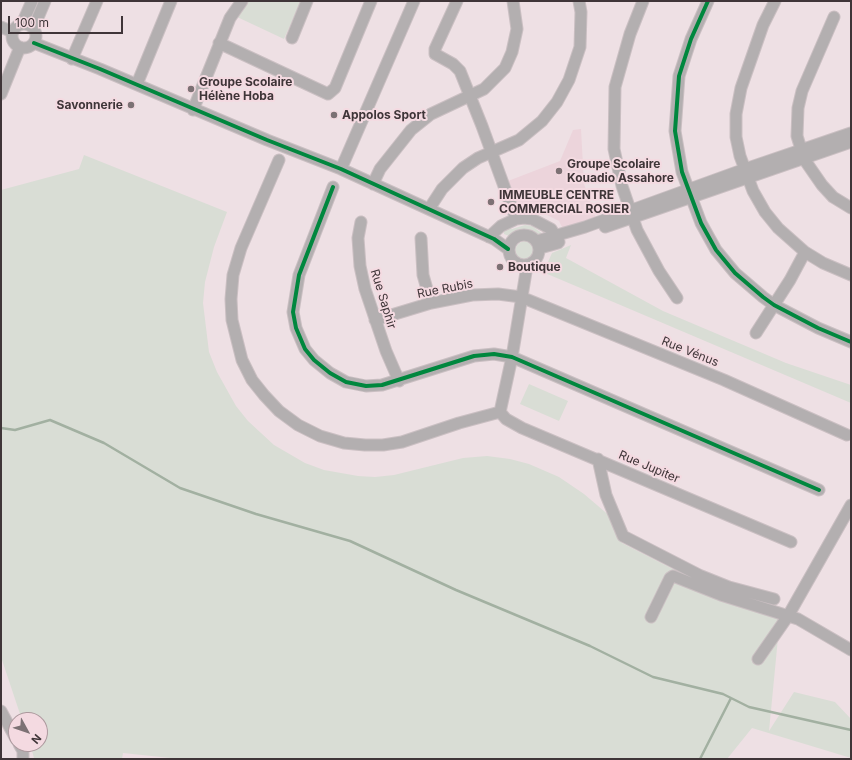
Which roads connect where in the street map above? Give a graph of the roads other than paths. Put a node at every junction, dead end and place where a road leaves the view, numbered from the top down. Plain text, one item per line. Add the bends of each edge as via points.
1 (32, 1) edge
2 (45, 1) edge
3 (97, 1) edge
4 (171, 1) edge
5 (242, 1) edge
6 (308, 1) edge
7 (371, 1) edge
8 (414, 1) edge
9 (457, 1) edge
10 (513, 1) edge
11 (579, 1) edge
12 (643, 1) edge
13 (708, 1) edge
14 (775, 1) edge
15 (834, 17) dead end
16 (22, 24) junction
17 (1, 27) edge
18 (34, 27) junction
19 (12, 32) junction
20 (292, 38) dead end
21 (34, 43) junction
22 (219, 43) junction
23 (20, 47) junction
24 (72, 58) junction
25 (137, 84) junction
26 (1, 94) edge
27 (470, 94) junction
28 (193, 110) junction
29 (851, 133) edge
30 (851, 142) edge
31 (491, 152) junction
32 (802, 155) junction
33 (279, 160) dead end
34 (341, 169) junction
35 (746, 174) junction
36 (373, 184) junction
37 (333, 187) dead end
38 (689, 194) junction
39 (851, 208) edge
40 (429, 209) junction
41 (632, 214) junction
42 (516, 219) junction
43 (361, 222) dead end
44 (421, 238) dead end
45 (491, 238) junction
46 (513, 239) junction
47 (558, 239) junction
48 (538, 245) junction
49 (508, 249) junction
50 (805, 252) junction
51 (527, 266) junction
52 (851, 275) edge
53 (522, 297) junction
54 (677, 298) dead end
55 (431, 303) junction
56 (774, 305) junction
57 (375, 320) junction
58 (756, 333) dead end
59 (851, 342) edge
60 (512, 357) junction
61 (399, 381) junction
62 (500, 412) junction
63 (847, 436) dead end
64 (598, 459) junction
65 (819, 490) dead end
66 (851, 505) edge
67 (791, 542) dead end
68 (774, 599) dead end
69 (651, 616) dead end
70 (788, 616) junction
71 (851, 650) edge
72 (758, 659) dead end
73 (1, 711) edge
74 (8, 724) edge

1 - 16 street
2 - 18 street
3 - 24 street
4 - 25 street
5 - 22 street via 230,18
6 - 20 street
7 - 22 street via 335,88 328,94
8 - 34 street
9 - 27 street via 435,52 437,57 457,67
10 - 27 street via 517,29 505,68 484,89
11 - 31 street via 580,47 561,96 529,133
12 - 41 street via 630,34 615,87 614,149 622,186
13 - 38 street via 691,39 678,82 675,131 682,172
14 - 35 street via 750,60 736,114 736,137
15 - 32 street via 801,96 797,122
16 - 18 street
16 - 19 street
17 - 19 street
18 - 21 street
19 - 23 street via 14,42
21 - 23 street via 26,48
21 - 24 street
22 - 28 street
23 - 26 street
24 - 25 street
25 - 28 street
27 - 31 street
27 - 36 street via 431,114 411,130 383,165
28 - 34 street
29 - 32 street
30 - 32 street
31 - 40 street via 462,168 442,189
31 - 42 street
32 - 35 street
32 - 39 street via 833,197
33 - 62 street via 241,248 233,276 231,299 232,320 242,360 252,380 264,395 279,411 298,425 320,436 365,445 402,442
34 - 36 street
35 - 38 street
35 - 50 street via 765,212 778,228
36 - 40 street
37 - 61 street via 294,294 293,312 296,328 305,349 314,360 346,382 366,386
38 - 41 street
38 - 56 street via 700,223 716,250 735,273
40 - 45 street
41 - 47 street
41 - 54 street via 644,244
42 - 45 street via 501,226
42 - 47 street via 532,219 551,229
43 - 57 street, Rue Saphir via 358,238 360,266
44 - 55 street via 423,275
45 - 46 street
45 - 49 street
46 - 48 street via 521,235 530,236
46 - 49 street
47 - 48 street
48 - 51 street via 539,256
49 - 51 street via 513,262
50 - 52 street
50 - 56 street
51 - 53 street
53 - 55 street, Rue Rubis via 498,294 472,295
53 - 60 street
53 - 63 street, Rue Vénus via 724,380
55 - 57 street, Rue Rubis
56 - 58 street
56 - 59 street
57 - 61 street, Rue Saphir
60 - 61 street via 494,354 474,356
60 - 62 street
60 - 65 street
62 - 64 street, Rue Jupiter via 506,419 522,428
64 - 67 street, Rue Jupiter
64 - 68 street via 606,495 623,536 699,575
66 - 70 street
69 - 70 street via 673,576 721,595
70 - 71 street via 812,626
70 - 72 street
73 - 74 street

